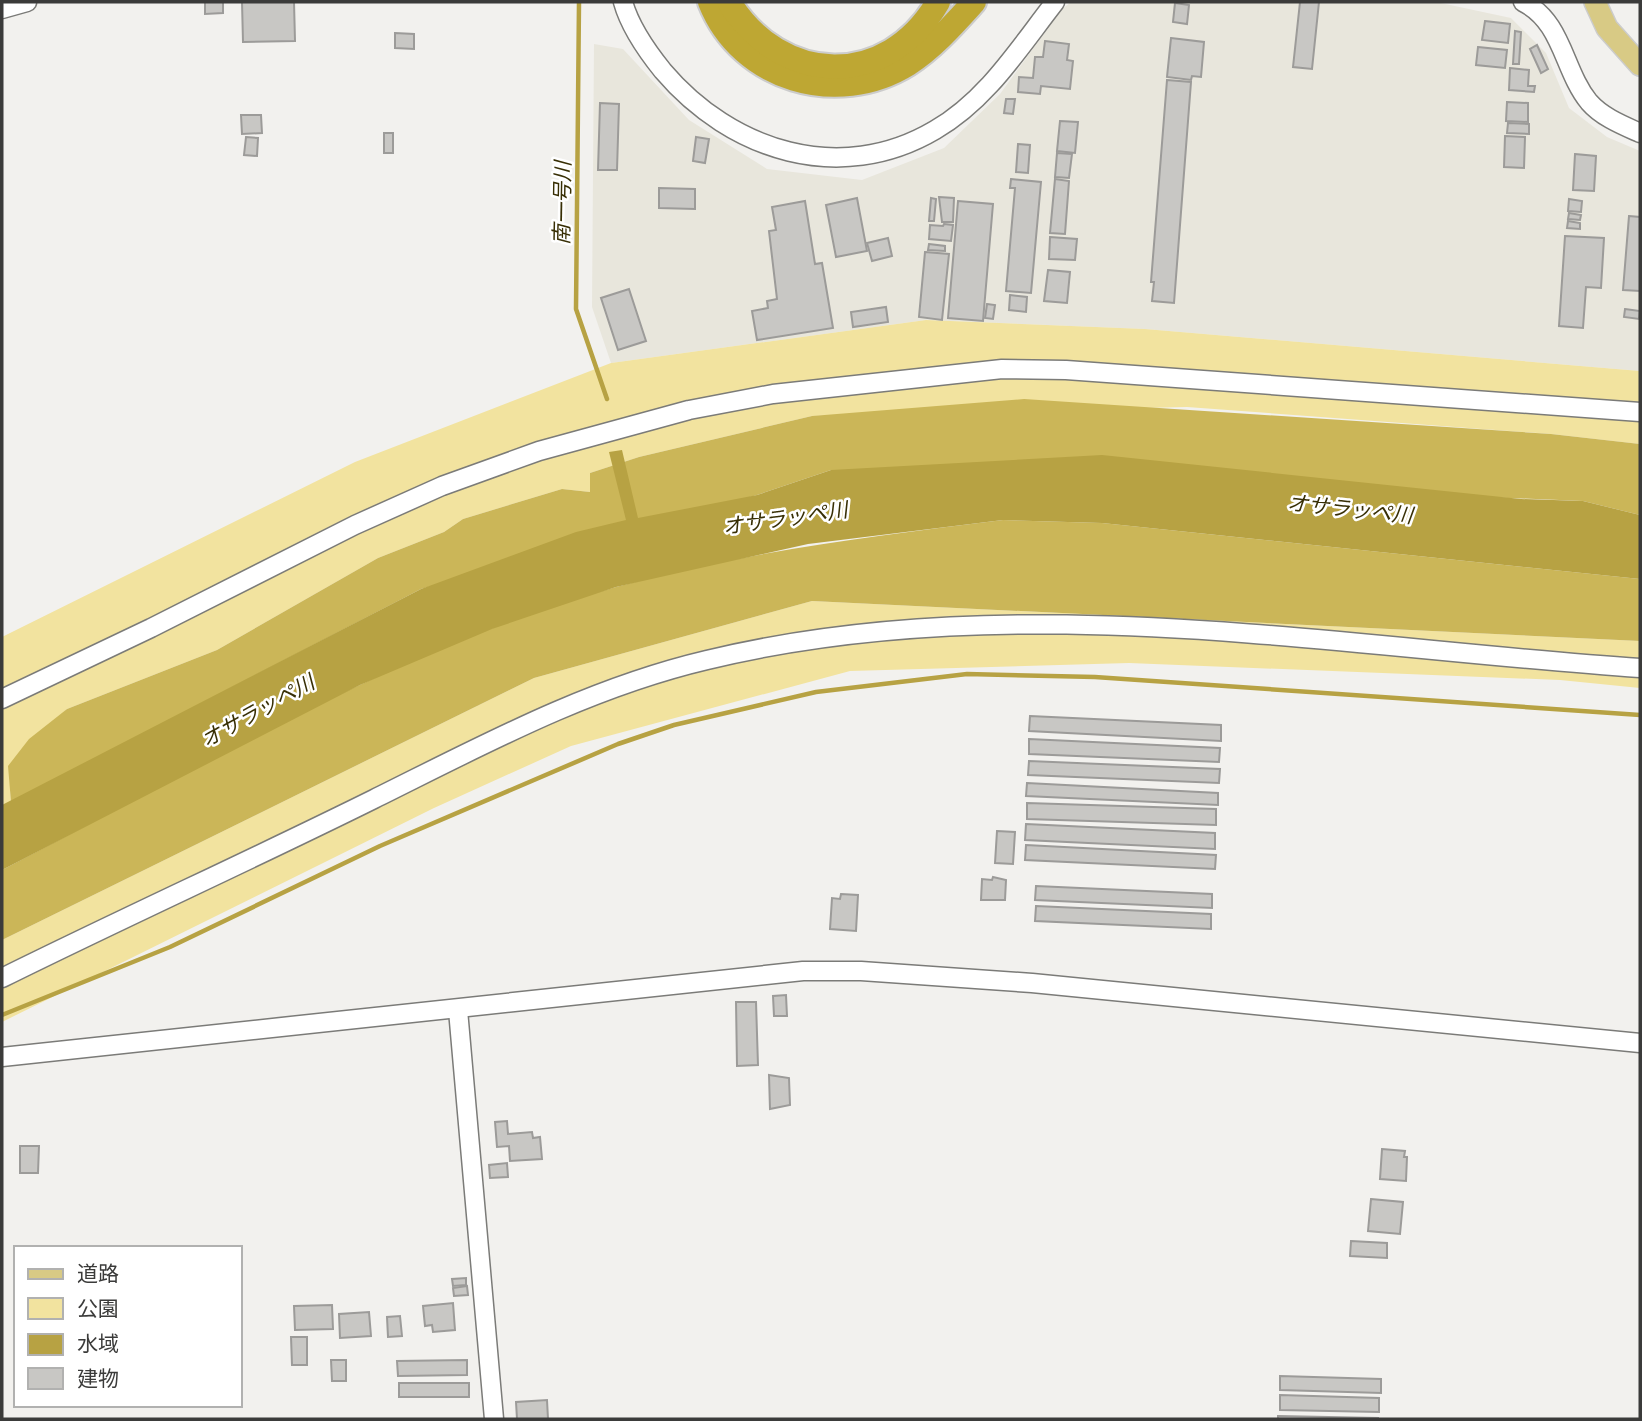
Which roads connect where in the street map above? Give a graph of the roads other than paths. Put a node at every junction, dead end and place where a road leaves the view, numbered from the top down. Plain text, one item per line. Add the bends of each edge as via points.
1 (27, 2) edge
2 (623, 2) edge
3 (710, 2) edge
4 (729, 2) edge
5 (938, 2) edge
6 (974, 2) edge
7 (1055, 2) edge
8 (1523, 2) edge
9 (1595, 2) edge
10 (2, 9) edge
11 (1640, 65) edge
12 (1640, 133) edge
13 (1640, 412) edge
14 (1640, 668) edge
15 (2, 699) edge
16 (2, 978) edge
17 (458, 1010) junction
18 (1640, 1043) edge
19 (2, 1057) edge
20 (494, 1419) edge

1 - 10 street
2 - 7 street via 650,53 701,111 761,144 823,157 886,150 951,120 986,90
3 - 6 highway via 729,36 757,62 787,77 839,86 869,82 909,63
4 - 5 highway via 769,48 798,61 833,67 866,63 893,51 914,34
8 - 12 street via 1551,26 1588,100 1615,122
9 - 11 main road via 1606,28
13 - 15 street via 1066,370 1002,369 773,394 689,410 538,451 442,485
14 - 16 street via 1055,623 926,627 761,648 648,677 558,709
17 - 18 street via 803,971 861,971 1032,983
17 - 19 street
17 - 20 street

